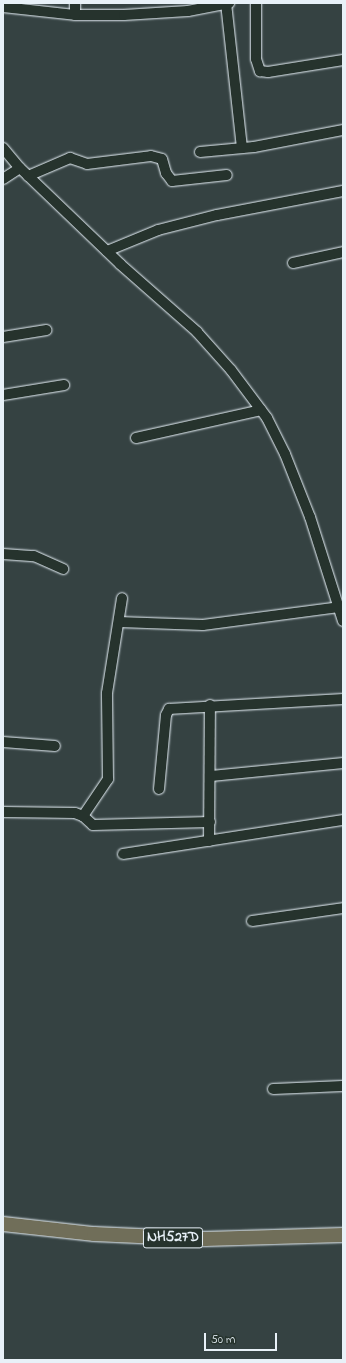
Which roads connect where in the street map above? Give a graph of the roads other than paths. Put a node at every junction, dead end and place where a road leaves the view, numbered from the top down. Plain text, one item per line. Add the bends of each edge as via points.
1 (75, 3) edge
2 (256, 3) edge
3 (223, 4) edge
4 (3, 7) edge
5 (75, 15) junction
6 (343, 60) edge
7 (343, 130) edge
8 (3, 148) edge
9 (242, 148) junction
10 (200, 152) dead end
11 (20, 168) junction
12 (227, 175) dead end
13 (28, 176) junction
14 (3, 179) edge
15 (343, 191) edge
16 (108, 251) junction
17 (343, 252) edge
18 (293, 263) dead end
19 (46, 330) dead end
20 (3, 337) edge
21 (64, 385) dead end
22 (3, 395) edge
23 (261, 410) junction
24 (136, 438) dead end
25 (3, 554) edge
26 (64, 569) dead end
27 (122, 598) dead end
28 (339, 607) junction
29 (343, 621) edge
30 (119, 622) junction
31 (343, 699) edge
32 (210, 705) junction
33 (3, 742) edge
34 (55, 746) dead end
35 (343, 763) edge
36 (211, 776) junction
37 (159, 789) dead end
38 (3, 812) edge
39 (83, 816) junction
40 (343, 820) edge
41 (210, 822) junction
42 (209, 841) junction
43 (123, 854) dead end
44 (343, 908) edge
45 (252, 920) dead end
46 (343, 1086) edge
47 (273, 1089) dead end
48 (3, 1224) edge
49 (343, 1235) edge

1 - 5 street
2 - 6 street via 256,59 260,71 268,72
3 - 5 street via 172,12
3 - 9 street
4 - 5 street
7 - 9 street
8 - 11 street
9 - 10 street
11 - 13 street
11 - 14 street
12 - 13 street via 172,181 166,173 162,159 151,156 87,164 70,158
13 - 16 street
15 - 16 street via 217,215 158,230
16 - 23 street via 196,332 231,370
17 - 18 street
19 - 20 street
21 - 22 street
23 - 24 street
23 - 28 street via 285,454 310,517
25 - 26 street via 34,556
27 - 30 street
28 - 29 street
28 - 30 street via 203,625
30 - 39 street via 107,694 108,779
31 - 32 street
32 - 36 street
32 - 37 street via 178,707 167,711
33 - 34 street
35 - 36 street
36 - 41 street
38 - 39 street via 68,812
39 - 41 street via 93,825
40 - 42 street
41 - 42 street
42 - 43 street
44 - 45 street
46 - 47 street
48 - 49 highway, NH527D via 94,1234 205,1239

